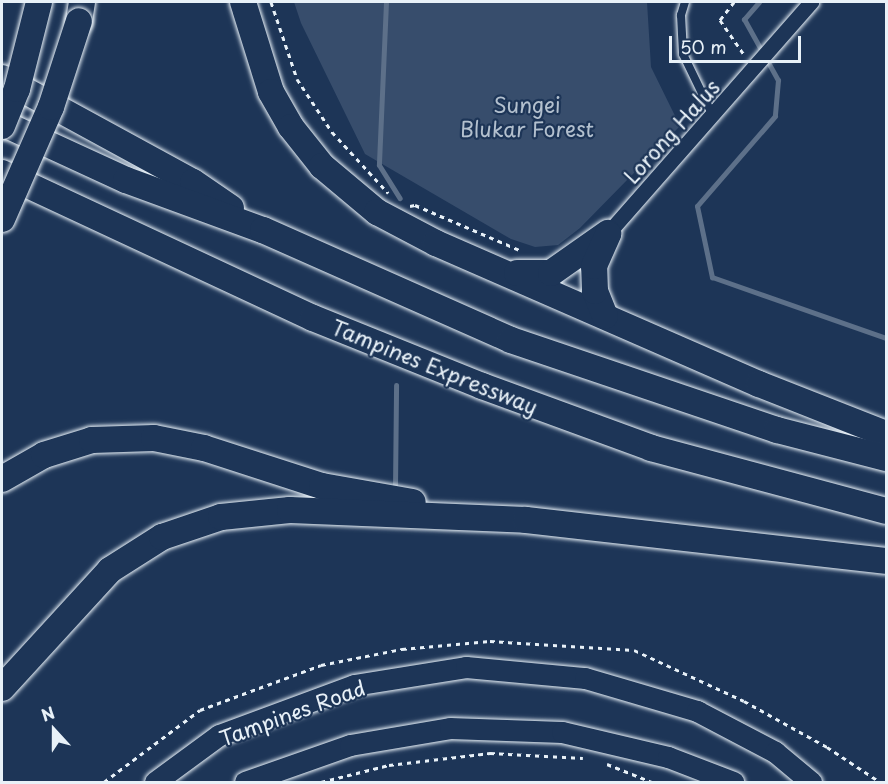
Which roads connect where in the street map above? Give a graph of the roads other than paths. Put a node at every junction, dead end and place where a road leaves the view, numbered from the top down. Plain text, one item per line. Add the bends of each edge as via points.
1 (39, 2) edge
2 (82, 2) edge
3 (243, 2) edge
4 (685, 2) edge
5 (811, 2) edge
6 (2, 78) edge
7 (713, 115) junction
8 (2, 124) edge
9 (2, 173) edge
10 (2, 219) edge
11 (263, 230) junction
12 (608, 233) junction
13 (505, 273) junction
14 (604, 316) junction
15 (886, 434) edge
16 (886, 458) edge
17 (2, 479) edge
18 (886, 511) edge
19 (526, 520) junction
20 (886, 561) edge
21 (2, 688) edge
22 (155, 783) edge
23 (245, 783) edge
24 (733, 783) edge
25 (811, 783) edge

1 - 8 highway, bridge via 17,89
2 - 10 highway, bridge via 51,107
3 - 13 highway via 271,92 291,127 322,166 377,212
4 - 7 lane via 681,15 683,54
5 - 7 street, Lorong Halus
6 - 11 highway via 193,182
7 - 12 street, Lorong Halus
8 - 11 highway via 126,180
9 - 18 highway, Tampines Expressway via 313,318 482,386 651,448
11 - 16 highway via 511,340 777,430
12 - 13 highway via 551,273
12 - 14 highway via 594,266 595,291
13 - 14 highway
14 - 15 highway via 831,415
17 - 19 highway via 44,455 92,440 154,438 204,448 322,486
19 - 20 highway
19 - 21 highway via 290,510 221,517 162,537 110,570
22 - 25 main road, Tampines Road via 219,735 354,685 466,667 585,678 698,711 775,752
23 - 24 main road via 350,745 450,728 562,732 668,757

